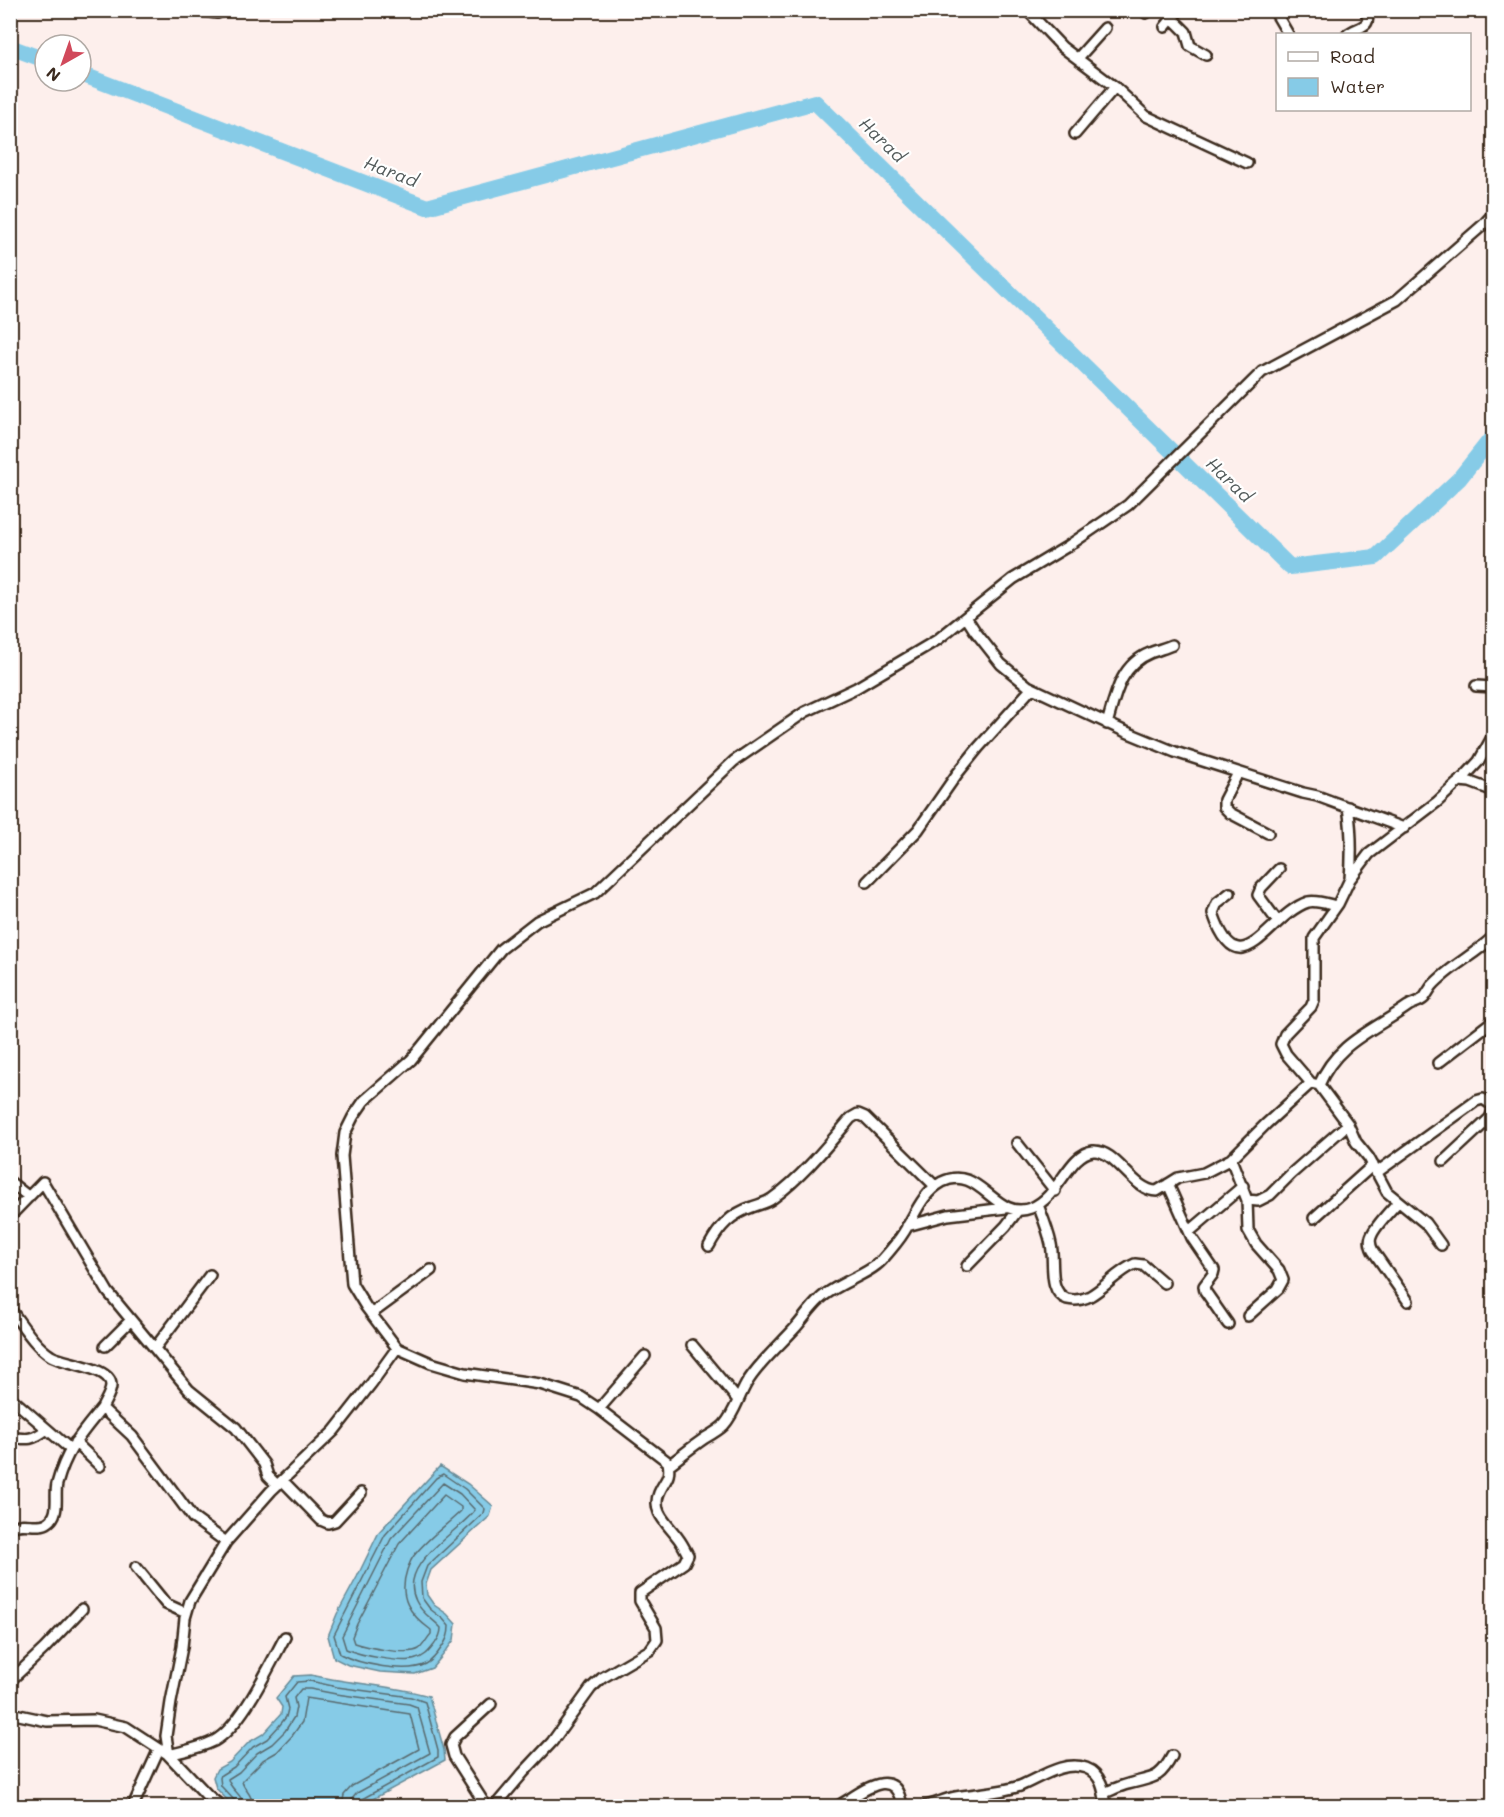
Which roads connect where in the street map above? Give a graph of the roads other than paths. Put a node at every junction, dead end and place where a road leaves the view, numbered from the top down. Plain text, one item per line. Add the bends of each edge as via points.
1 (195, 10) edge
2 (226, 10) edge
3 (1027, 10) edge
4 (1179, 10) edge
5 (1274, 10) edge
6 (1365, 10) edge
7 (1173, 19) junction
8 (1165, 27) dead end
9 (1105, 28) dead end
10 (1287, 33) edge
11 (1350, 33) edge
12 (1206, 55) dead end
13 (1078, 58) junction
14 (1115, 87) junction
15 (1075, 134) dead end
16 (1247, 163) dead end
17 (1494, 213) edge
18 (966, 617) junction
19 (1172, 645) dead end
20 (1476, 686) dead end
21 (1494, 687) edge
22 (1032, 688) junction
23 (1107, 724) junction
24 (1494, 734) edge
25 (1238, 773) junction
26 (1459, 781) junction
27 (1494, 791) edge
28 (1347, 807) junction
29 (1404, 828) junction
30 (1268, 833) dead end
31 (1280, 869) dead end
32 (1350, 879) junction
33 (867, 882) dead end
34 (1230, 893) dead end
35 (1336, 906) junction
36 (1278, 922) junction
37 (1494, 936) edge
38 (1494, 1020) edge
39 (1438, 1063) dead end
40 (1315, 1084) junction
41 (1494, 1108) edge
42 (1348, 1124) junction
43 (1017, 1143) dead end
44 (1231, 1159) junction
45 (1444, 1161) dead end
46 (1374, 1169) junction
47 (10, 1182) edge
48 (1168, 1184) junction
49 (935, 1186) junction
50 (1242, 1186) junction
51 (1055, 1191) junction
52 (29, 1197) junction
53 (1247, 1200) junction
54 (1398, 1202) junction
55 (1038, 1204) junction
56 (1013, 1209) junction
57 (10, 1216) edge
58 (1314, 1218) dead end
59 (908, 1226) junction
60 (1190, 1231) junction
61 (1441, 1245) dead end
62 (709, 1246) dead end
63 (967, 1266) dead end
64 (431, 1270) dead end
65 (210, 1275) dead end
66 (1164, 1283) dead end
67 (1408, 1301) dead end
68 (10, 1310) edge
69 (372, 1314) junction
70 (1248, 1316) dead end
71 (130, 1321) junction
72 (1228, 1324) dead end
73 (692, 1345) dead end
74 (105, 1346) dead end
75 (397, 1347) junction
76 (154, 1348) junction
77 (645, 1356) dead end
78 (10, 1397) edge
79 (738, 1400) junction
80 (102, 1408) junction
81 (599, 1409) junction
82 (47, 1429) junction
83 (10, 1437) edge
84 (72, 1446) junction
85 (669, 1465) junction
86 (100, 1466) dead end
87 (280, 1483) junction
88 (361, 1493) dead end
89 (10, 1528) edge
90 (226, 1542) junction
91 (136, 1567) dead end
92 (82, 1609) dead end
93 (186, 1613) junction
94 (285, 1637) dead end
95 (10, 1681) edge
96 (491, 1704) dead end
97 (10, 1713) edge
98 (164, 1752) junction
99 (1172, 1756) dead end
100 (1104, 1793) junction
101 (133, 1806) edge
102 (219, 1806) edge
103 (486, 1806) edge
104 (495, 1806) edge
105 (838, 1806) edge
106 (902, 1806) edge
107 (925, 1806) edge
108 (1106, 1806) edge

1 - 2 street
3 - 13 street
4 - 7 street
5 - 10 street
6 - 11 street via 1369,21
7 - 8 street
7 - 12 street via 1186,32 1190,46
9 - 13 street
13 - 14 street
14 - 15 street
14 - 16 street via 1146,116
17 - 18 street via 1397,300 1262,372 1128,505 1013,579
18 - 22 street via 1001,664
18 - 69 street via 936,640 856,688 805,712 734,761 595,893 537,921 501,949 411,1060 364,1101 345,1133 342,1156 352,1284
19 - 23 street via 1148,654 1124,674
20 - 21 street
22 - 23 street
22 - 33 street via 971,756 918,830
23 - 25 street
24 - 26 street via 1479,761
25 - 28 street
25 - 30 street via 1224,807
26 - 27 street
26 - 29 street
28 - 29 street
28 - 32 street via 1352,830
29 - 32 street via 1369,854
31 - 36 street via 1258,895
32 - 35 street
34 - 36 street via 1217,903 1213,913 1218,929 1234,948 1251,945
35 - 36 street via 1308,902
35 - 40 street via 1314,938 1314,1000 1281,1044
37 - 40 street via 1433,986 1423,999 1361,1035 1337,1054
38 - 39 street
40 - 42 street
40 - 44 street
41 - 45 street via 1490,1118
41 - 46 street via 1483,1099 1476,1101
42 - 46 street
42 - 53 street via 1270,1196
43 - 51 street
44 - 48 street via 1204,1173
44 - 50 street
46 - 54 street via 1387,1192
46 - 58 street
47 - 52 street
48 - 51 street via 1152,1191 1106,1155 1094,1151 1074,1162
48 - 60 street
49 - 56 street via 952,1178 969,1180
49 - 59 street
49 - 62 street via 858,1114 772,1199 728,1219
50 - 53 street
50 - 60 street
51 - 55 street
52 - 57 street
52 - 71 street via 43,1182 108,1293
53 - 70 street via 1248,1230 1280,1270 1283,1280
54 - 61 street via 1425,1223
54 - 67 street via 1374,1231 1370,1245
55 - 56 street via 1030,1209
55 - 66 street via 1051,1245 1055,1286 1063,1297 1078,1300 1089,1296 1135,1264 1143,1265
56 - 59 street via 948,1215
56 - 63 street via 1006,1226
59 - 79 street via 879,1264 820,1298 760,1364
60 - 72 street via 1214,1270 1205,1291
64 - 69 street
65 - 76 street
68 - 80 street via 54,1358 97,1370 109,1378 111,1390
69 - 75 street
71 - 74 street
71 - 76 street
73 - 79 street
75 - 81 street via 465,1373 540,1384 570,1393
75 - 87 street via 334,1431
76 - 87 street via 189,1390 236,1428 264,1464 268,1476
77 - 81 street
78 - 82 street
79 - 85 street via 722,1428
80 - 84 street
80 - 90 street via 132,1436 193,1518
81 - 85 street
82 - 83 street via 27,1440
82 - 84 street
84 - 86 street
84 - 89 street via 58,1482 54,1515 45,1524 26,1523
85 - 104 street via 670,1475 659,1492 658,1509 687,1555 684,1563 640,1593 640,1601 656,1628 657,1640 650,1650 591,1688 552,1742
87 - 88 street via 328,1523
87 - 90 street
90 - 93 street
91 - 93 street via 166,1604
92 - 95 street
93 - 98 street
94 - 98 street via 227,1732 197,1748
96 - 103 street via 454,1737 451,1745
97 - 98 street via 46,1721 78,1720 126,1727
98 - 101 street
98 - 102 street
99 - 100 street via 1154,1777
100 - 107 street via 1095,1773 1075,1767 1056,1769 1000,1791 954,1797
100 - 108 street
105 - 106 street via 880,1783 895,1788

